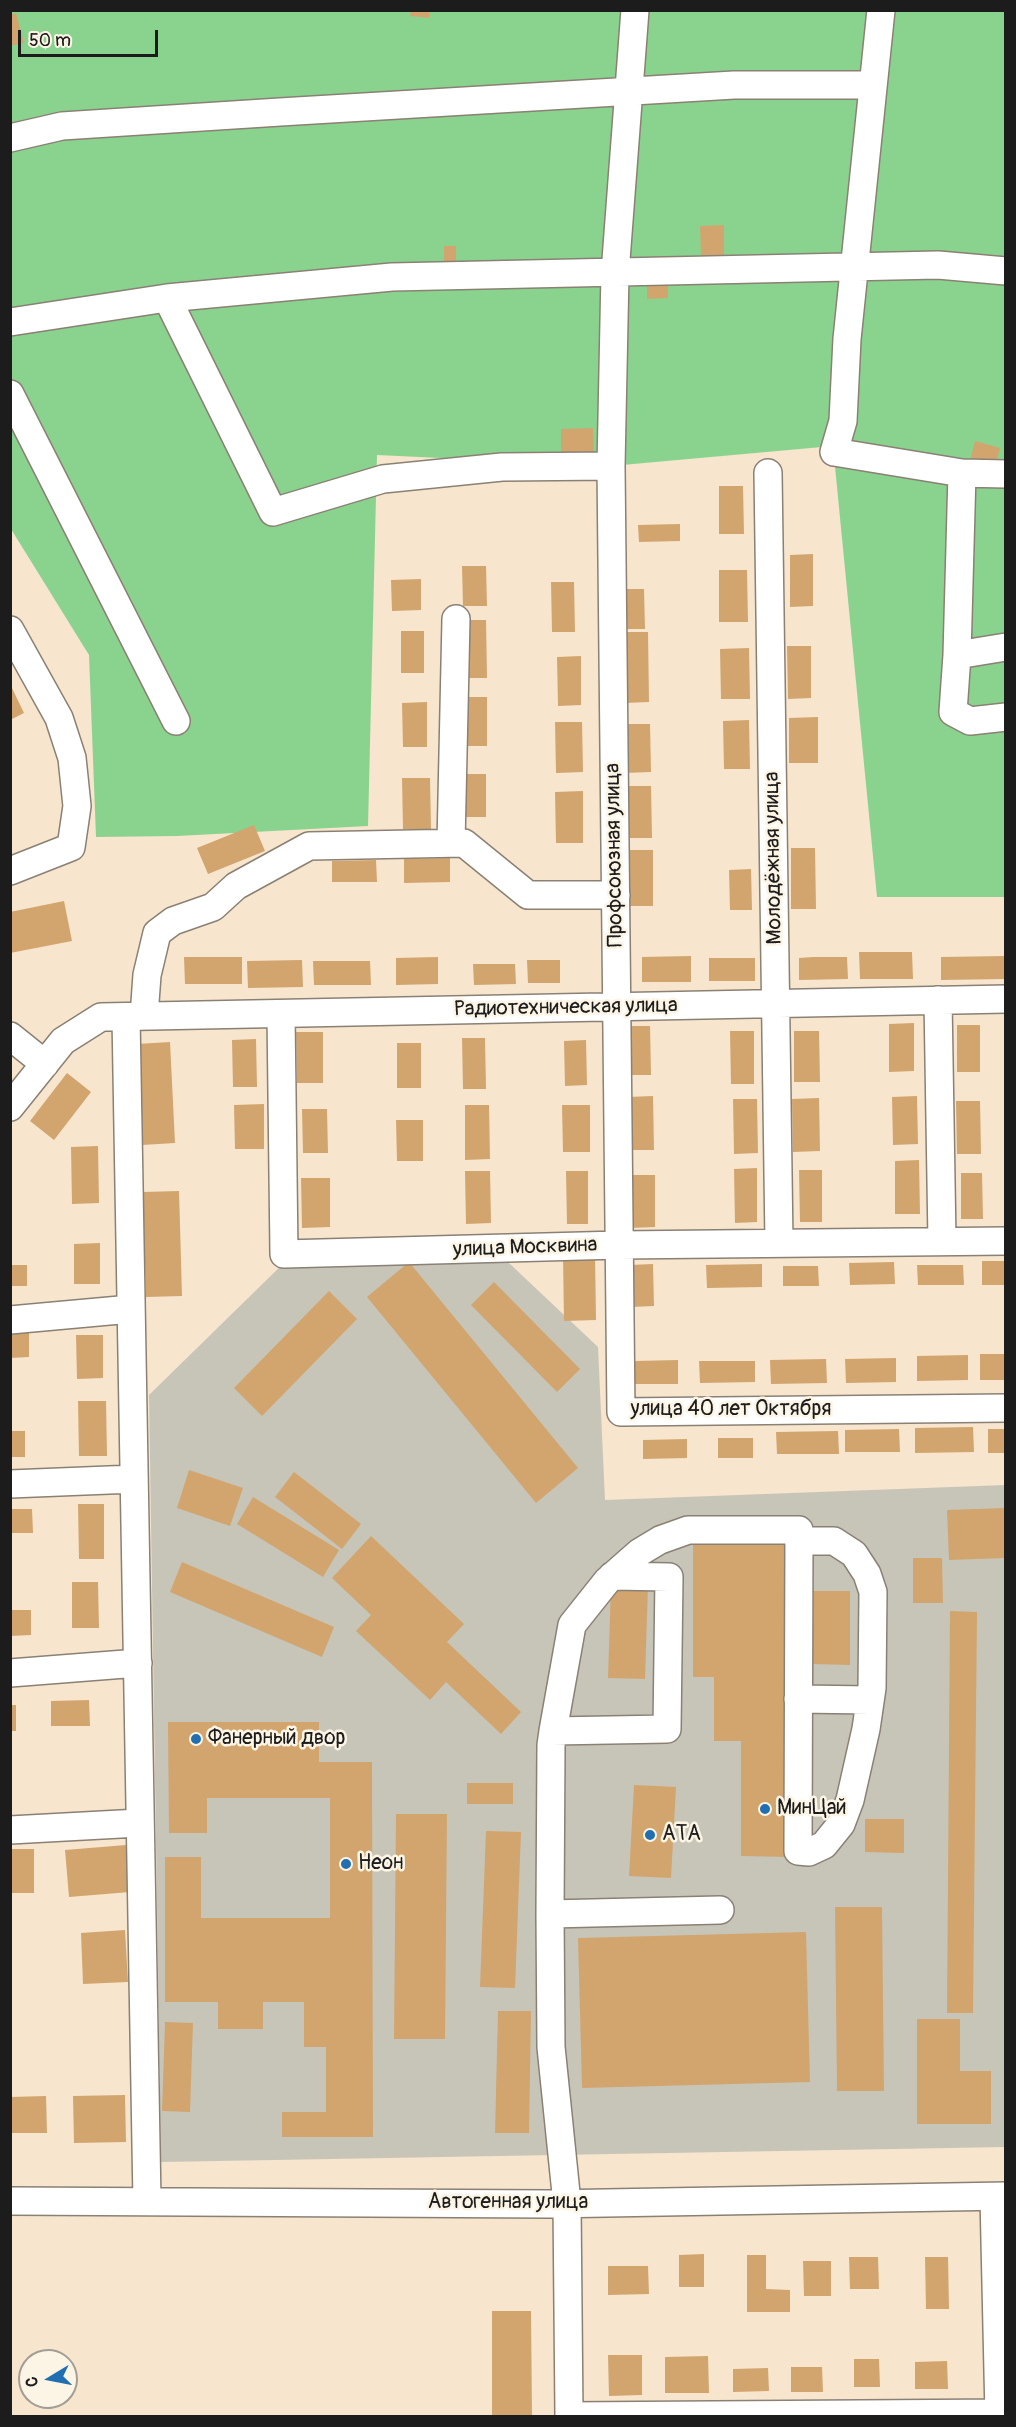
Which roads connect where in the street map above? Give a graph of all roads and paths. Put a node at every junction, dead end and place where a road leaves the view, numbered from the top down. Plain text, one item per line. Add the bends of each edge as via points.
1 (634, 10) edge
2 (881, 10) edge
3 (873, 85) junction
4 (628, 92) junction
5 (10, 138) edge
6 (854, 268) junction
7 (1005, 271) edge
8 (615, 273) junction
9 (167, 298) junction
10 (10, 322) edge
11 (10, 394) edge
12 (612, 466) junction
13 (768, 473) dead end
14 (962, 473) junction
15 (1005, 474) edge
16 (456, 619) dead end
17 (10, 630) edge
18 (1005, 647) edge
19 (957, 655) junction
20 (1005, 717) edge
21 (176, 721) dead end
22 (451, 843) junction
23 (10, 871) edge
24 (616, 895) junction
25 (1005, 999) edge
26 (938, 1000) junction
27 (776, 1003) junction
28 (617, 1006) junction
29 (281, 1014) junction
30 (135, 1017) junction
31 (10, 1036) edge
32 (45, 1064) junction
33 (10, 1107) edge
34 (942, 1241) junction
35 (1005, 1241) edge
36 (779, 1243) junction
37 (619, 1245) junction
38 (131, 1309) junction
39 (10, 1320) edge
40 (1005, 1408) edge
41 (134, 1479) junction
42 (10, 1484) edge
43 (799, 1541) junction
44 (612, 1576) junction
45 (138, 1663) junction
46 (10, 1673) edge
47 (798, 1699) junction
48 (870, 1700) junction
49 (553, 1731) junction
50 (139, 1822) junction
51 (10, 1830) edge
52 (720, 1910) dead end
53 (550, 1914) junction
54 (1000, 2197) edge
55 (10, 2201) edge
56 (147, 2201) junction
57 (567, 2203) junction
58 (1001, 2414) edge
59 (569, 2416) edge

1 - 4 street, Профсоюзная улица
2 - 3 street
3 - 4 street via 734,85
3 - 6 street
4 - 5 street via 62,126
4 - 8 street, Профсоюзная улица
6 - 7 street via 938,265
6 - 8 street
6 - 14 street via 843,421 834,452
8 - 9 street via 392,277
8 - 12 street, Профсоюзная улица
9 - 10 street
9 - 12 street via 273,512 383,479 502,466
11 - 21 street
12 - 24 street, Профсоюзная улица
13 - 27 street, Молодёжная улица
14 - 15 street
14 - 19 street
16 - 22 street
17 - 23 street via 60,718 72,758 78,806 71,847
18 - 19 street
19 - 20 street via 953,712 970,722
22 - 24 street via 464,843 528,895
22 - 30 street via 309,846 236,886 213,907 173,921 157,933
24 - 28 street, Профсоюзная улица
25 - 26 street, Радиотехническая улица
26 - 27 street, Радиотехническая улица
26 - 34 street
27 - 28 street, Радиотехническая улица
27 - 36 street, Молодёжная улица
28 - 29 street, Радиотехническая улица
28 - 37 street, Профсоюзная улица
29 - 30 street, Радиотехническая улица
29 - 37 street, улица Москвина via 284,1254
30 - 32 street, Радиотехническая улица via 102,1017 63,1041
30 - 38 street
31 - 32 street
32 - 33 street, Радиотехническая улица
34 - 35 street, улица Москвина
34 - 36 street, улица Москвина
36 - 37 street, улица Москвина
37 - 40 street, улица 40 лет Октября via 621,1412
38 - 39 street
38 - 41 street
41 - 42 street
41 - 45 street
43 - 44 street via 799,1530 688,1530 640,1552
43 - 47 street
43 - 48 street via 834,1541 854,1554 867,1574 873,1592
44 - 49 street via 572,1625
44 - 49 street via 669,1577 667,1729
45 - 46 street
45 - 50 street
47 - 48 street
47 - 48 street via 798,1851 809,1852 824,1845 841,1824
49 - 53 street
50 - 51 street
50 - 56 street
52 - 53 street
53 - 57 street via 551,2047
54 - 57 street, Автогенная улица
54 - 58 street
55 - 56 street, Автогенная улица
56 - 57 street, Автогенная улица
57 - 59 street
58 - 59 street

